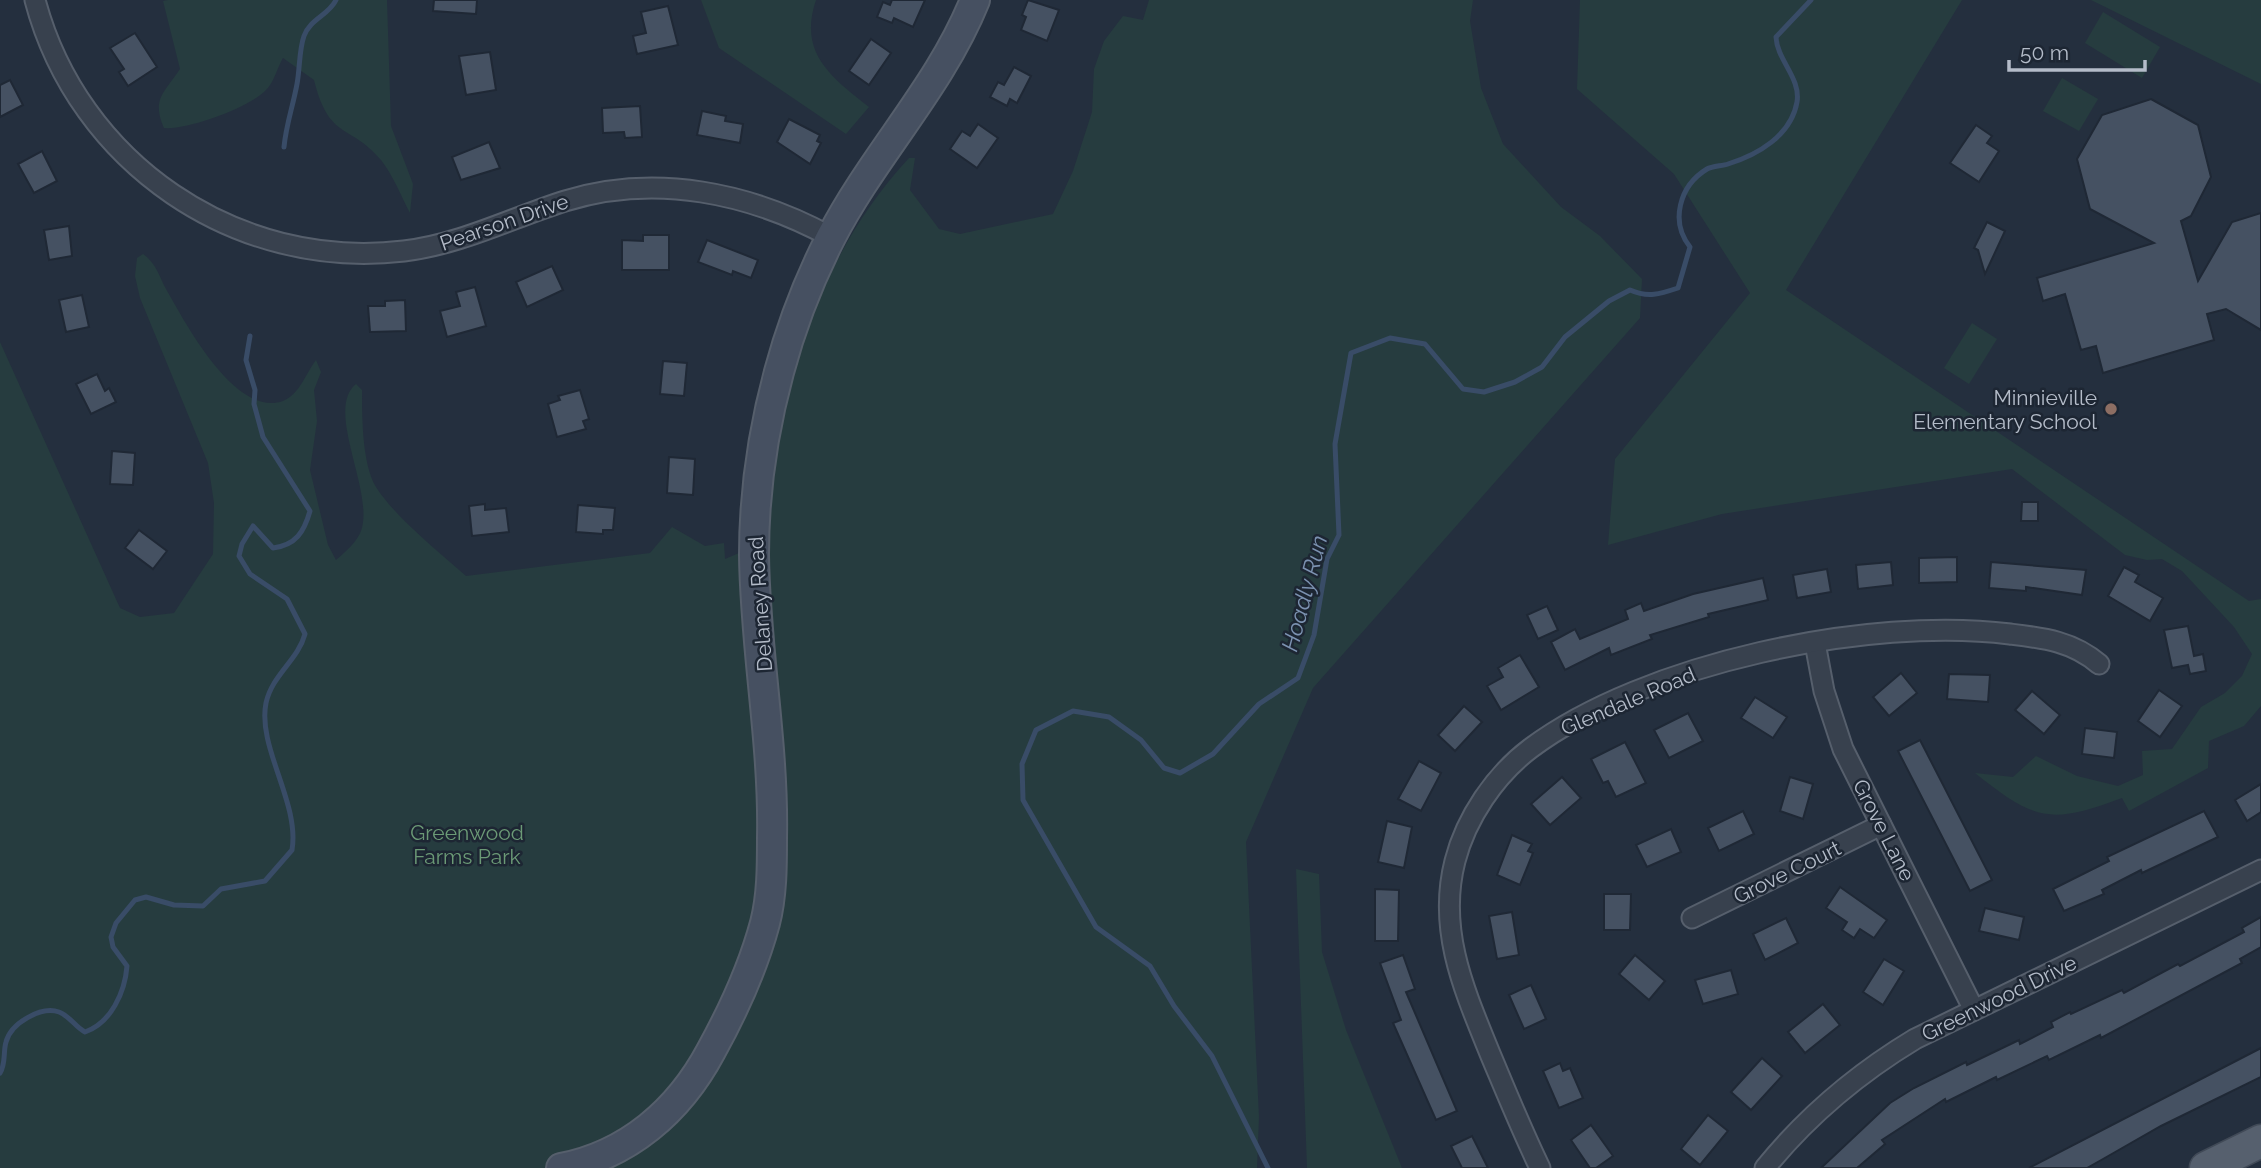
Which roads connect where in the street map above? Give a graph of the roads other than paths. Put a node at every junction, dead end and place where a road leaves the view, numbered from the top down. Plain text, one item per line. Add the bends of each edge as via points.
1 (35, 0) edge
2 (975, 0) edge
3 (831, 237) junction
4 (1815, 643) junction
5 (2098, 664) dead end
6 (1881, 825) junction
7 (2261, 870) edge
8 (1692, 918) dead end
9 (1974, 1010) junction
10 (2261, 1141) edge
11 (561, 1168) edge
12 (1541, 1168) edge
13 (1765, 1168) edge
14 (2206, 1168) edge

1 - 3 street, Pearson Drive via 55,58 74,94 114,145 163,190 210,219 242,232 319,250 401,251 475,236 579,197 659,188 729,196 773,209
2 - 3 street, Delaney Road via 938,73
3 - 11 street, Delaney Road via 779,370 755,510 757,601 772,772 772,864 765,922 738,998 698,1075 678,1101 634,1139 589,1163
4 - 5 street, Glendale Road via 1887,633 1991,632 2053,640 2072,646
4 - 6 street, Grove Lane via 1832,720
4 - 12 street, Glendale Road via 1691,672 1600,708 1530,749 1509,767 1477,808 1461,843 1450,890 1452,951 1522,1132
6 - 8 street, Grove Court
6 - 9 street, Grove Lane
7 - 9 street, Greenwood Drive
9 - 13 street, Greenwood Drive via 1915,1039 1845,1086
10 - 14 main road

